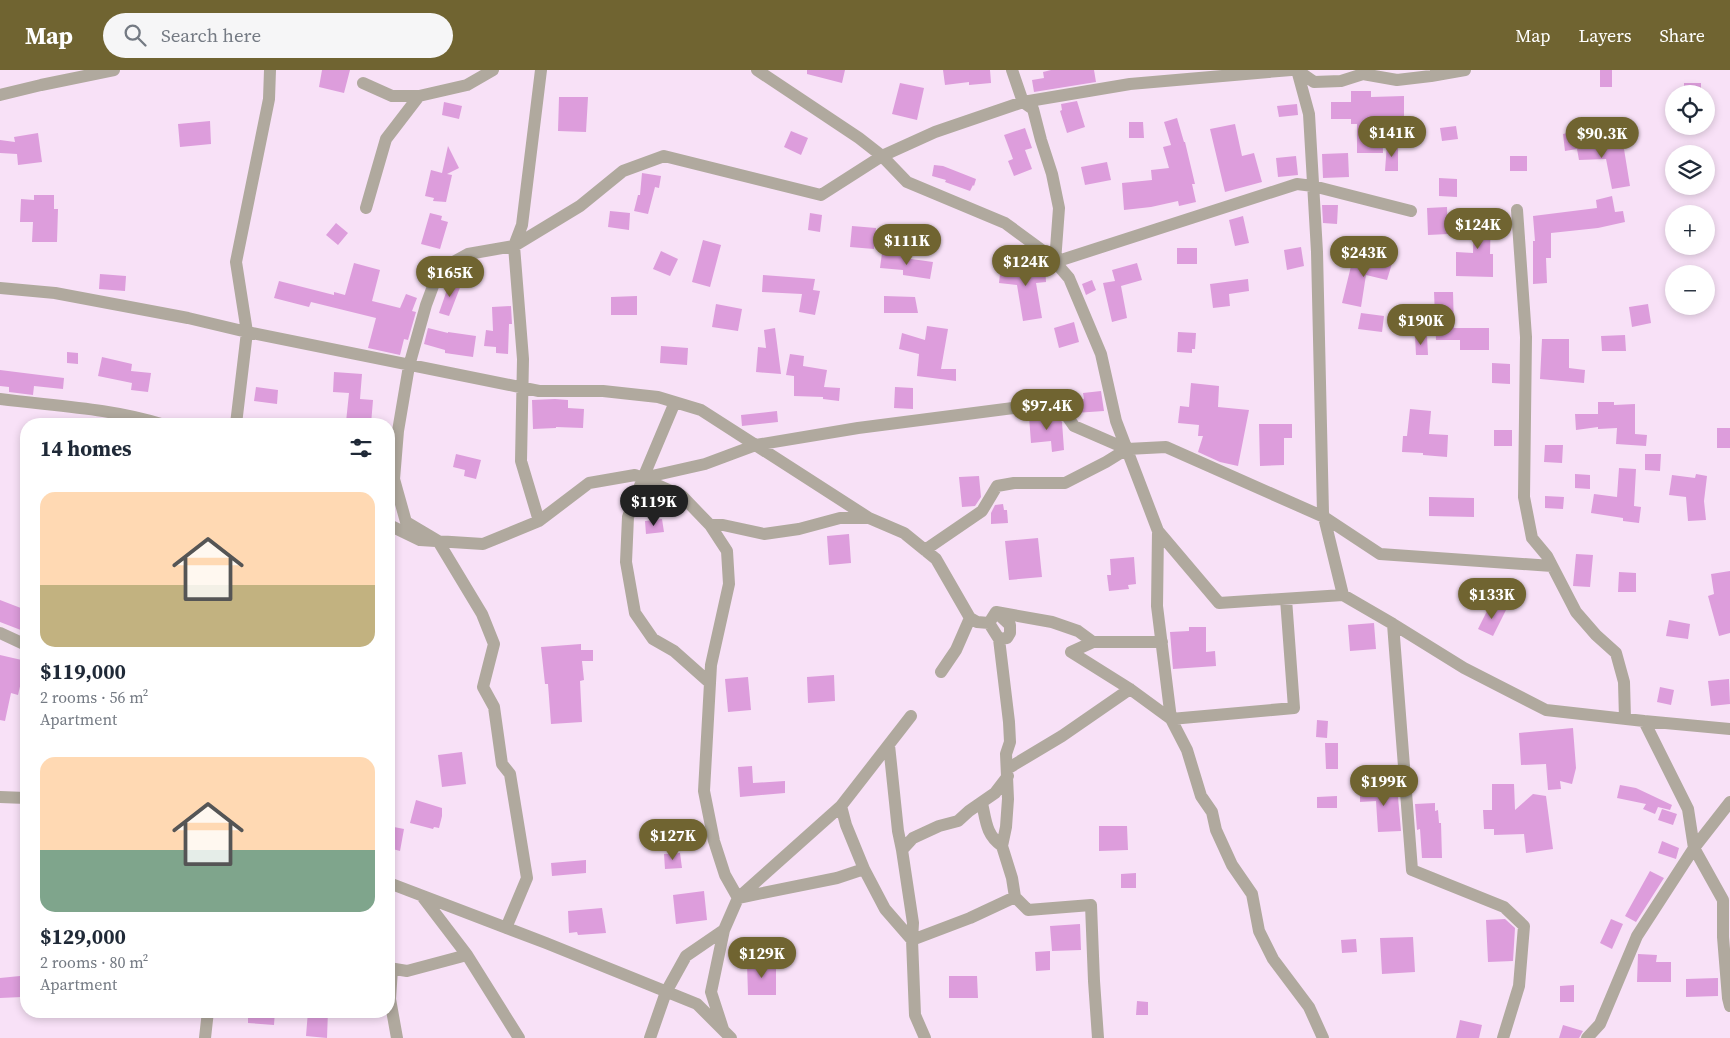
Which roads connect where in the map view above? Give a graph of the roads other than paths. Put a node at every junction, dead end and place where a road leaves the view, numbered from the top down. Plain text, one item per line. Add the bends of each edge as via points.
1 (114, 70) edge
2 (270, 70) edge
3 (493, 70) edge
4 (541, 70) edge
5 (757, 70) edge
6 (1012, 70) edge
7 (1291, 70) edge
8 (1297, 70) edge
9 (1465, 70) edge
10 (362, 83) dead end
11 (0, 95) edge
12 (419, 96) junction
13 (1023, 102) junction
14 (882, 156) junction
15 (1313, 186) junction
16 (366, 208) dead end
17 (1517, 210) dead end
18 (1411, 211) dead end
19 (514, 246) junction
20 (1056, 262) junction
21 (0, 288) edge
22 (247, 332) junction
23 (409, 366) junction
24 (524, 388) junction
25 (0, 399) edge
26 (675, 402) junction
27 (130, 418) edge
28 (237, 418) edge
29 (756, 444) junction
30 (1127, 449) junction
31 (395, 467) edge
32 (643, 478) junction
33 (395, 483) edge
34 (1324, 517) junction
35 (869, 518) junction
36 (539, 521) junction
37 (710, 525) junction
38 (395, 528) edge
39 (1158, 531) junction
40 (438, 541) junction
41 (925, 550) junction
42 (1552, 566) junction
43 (1342, 595) junction
44 (1286, 599) junction
45 (996, 612) junction
46 (970, 618) junction
47 (989, 623) junction
48 (1393, 624) junction
49 (0, 633) edge
50 (1000, 639) junction
51 (20, 642) edge
52 (1093, 642) junction
53 (1162, 642) junction
54 (941, 672) dead end
55 (710, 684) junction
56 (1130, 689) junction
57 (911, 716) dead end
58 (1171, 719) junction
59 (1625, 719) junction
60 (1644, 721) junction
61 (1730, 729) edge
62 (889, 745) junction
63 (1007, 772) junction
64 (0, 797) edge
65 (20, 798) edge
66 (1730, 802) edge
67 (982, 803) junction
68 (841, 806) junction
69 (962, 818) junction
70 (987, 826) junction
71 (1002, 846) junction
72 (1694, 848) junction
73 (902, 850) junction
74 (864, 869) junction
75 (395, 885) edge
76 (422, 896) junction
77 (1015, 897) junction
78 (738, 898) junction
79 (506, 928) junction
80 (724, 930) junction
81 (912, 940) junction
82 (467, 955) junction
83 (395, 970) edge
84 (666, 992) junction
85 (1730, 1006) edge
86 (207, 1018) edge
87 (393, 1018) edge
88 (727, 1036) edge
89 (205, 1038) edge
90 (396, 1038) edge
91 (519, 1038) edge
92 (650, 1038) edge
93 (925, 1038) edge
94 (1098, 1038) edge
95 (1323, 1038) edge
96 (1503, 1038) edge
97 (1587, 1038) edge

1 - 11 street
2 - 22 street via 269,99 236,262
3 - 12 street via 467,85
4 - 19 street via 522,225
5 - 14 street
6 - 13 street
7 - 13 street via 1130,84
8 - 9 street via 1314,82 1341,81 1363,74 1397,80
8 - 15 street via 1309,114
10 - 12 street via 392,96
12 - 16 street via 386,139
13 - 14 street via 935,132
13 - 20 street via 1034,109 1052,174 1059,208
14 - 19 street via 821,195 664,156 623,171 580,206
14 - 20 street via 908,182 1005,223
15 - 18 street
15 - 20 street via 1298,184
15 - 34 street
17 - 42 street via 1526,337 1524,497 1532,538
19 - 23 street via 468,254 439,270
19 - 24 street
20 - 30 street via 1069,278 1101,354 1116,421
21 - 22 street via 55,293
22 - 23 street
22 - 28 street
23 - 24 street
23 - 31 street
24 - 26 street via 603,391
24 - 36 street via 521,461
25 - 27 street
26 - 29 street via 701,410
26 - 32 street
29 - 30 street via 1044,404 1060,406 1074,426
29 - 32 street via 705,464
29 - 35 street
30 - 34 street via 1166,446
30 - 39 street
30 - 41 street via 1065,483 997,486 982,511
32 - 36 street via 635,475 589,483
32 - 37 street via 682,496
32 - 55 street via 628,517 626,562 635,613 653,639 674,651
33 - 40 street via 406,522
34 - 42 street via 1380,554
34 - 43 street
35 - 37 street via 840,518 764,534
35 - 41 street via 904,532
36 - 40 street via 483,544
37 - 55 street via 727,551 729,584 711,665
38 - 40 street via 420,540
39 - 44 street via 1218,603
39 - 53 street via 1158,606
40 - 79 street via 482,614 494,644 483,687 494,707 502,764 510,774 527,878
41 - 46 street via 936,559
42 - 59 street via 1576,612 1616,654 1624,682
43 - 44 street
43 - 48 street
44 - 58 street via 1294,708
45 - 47 street
45 - 50 street via 1010,625 1007,638
45 - 52 street via 1052,622 1078,631
46 - 47 street
46 - 54 street via 956,650
47 - 50 street
48 - 59 street via 1464,668 1546,710
48 - 96 street via 1412,870 1504,907 1524,926 1519,986
49 - 51 street
50 - 63 street via 1010,722
52 - 53 street
52 - 56 street via 1071,652
53 - 58 street
55 - 78 street via 704,791 724,875
56 - 58 street
56 - 63 street
57 - 62 street
58 - 95 street via 1187,750 1201,796 1212,812 1216,830 1232,865 1252,894 1259,931 1273,959 1309,1007
59 - 60 street
60 - 61 street
60 - 72 street via 1688,809
62 - 68 street
62 - 73 street
63 - 67 street via 995,793
63 - 71 street via 1008,799
64 - 65 street
66 - 72 street
67 - 69 street
67 - 70 street
68 - 74 street
68 - 78 street
69 - 70 street
69 - 73 street via 913,838
70 - 71 street via 993,840
71 - 77 street
72 - 85 street via 1723,900
72 - 97 street via 1637,936 1600,1024
73 - 81 street via 913,923
74 - 78 street via 837,878
74 - 81 street via 886,909
75 - 76 street
76 - 79 street
76 - 82 street
77 - 81 street
77 - 94 street via 1028,910 1091,904
78 - 80 street
79 - 84 street
80 - 84 street via 686,956
80 - 88 street via 712,992
81 - 93 street via 915,1015
82 - 83 street via 407,971
82 - 91 street
84 - 88 street via 696,1004
84 - 92 street
86 - 89 street
87 - 90 street

